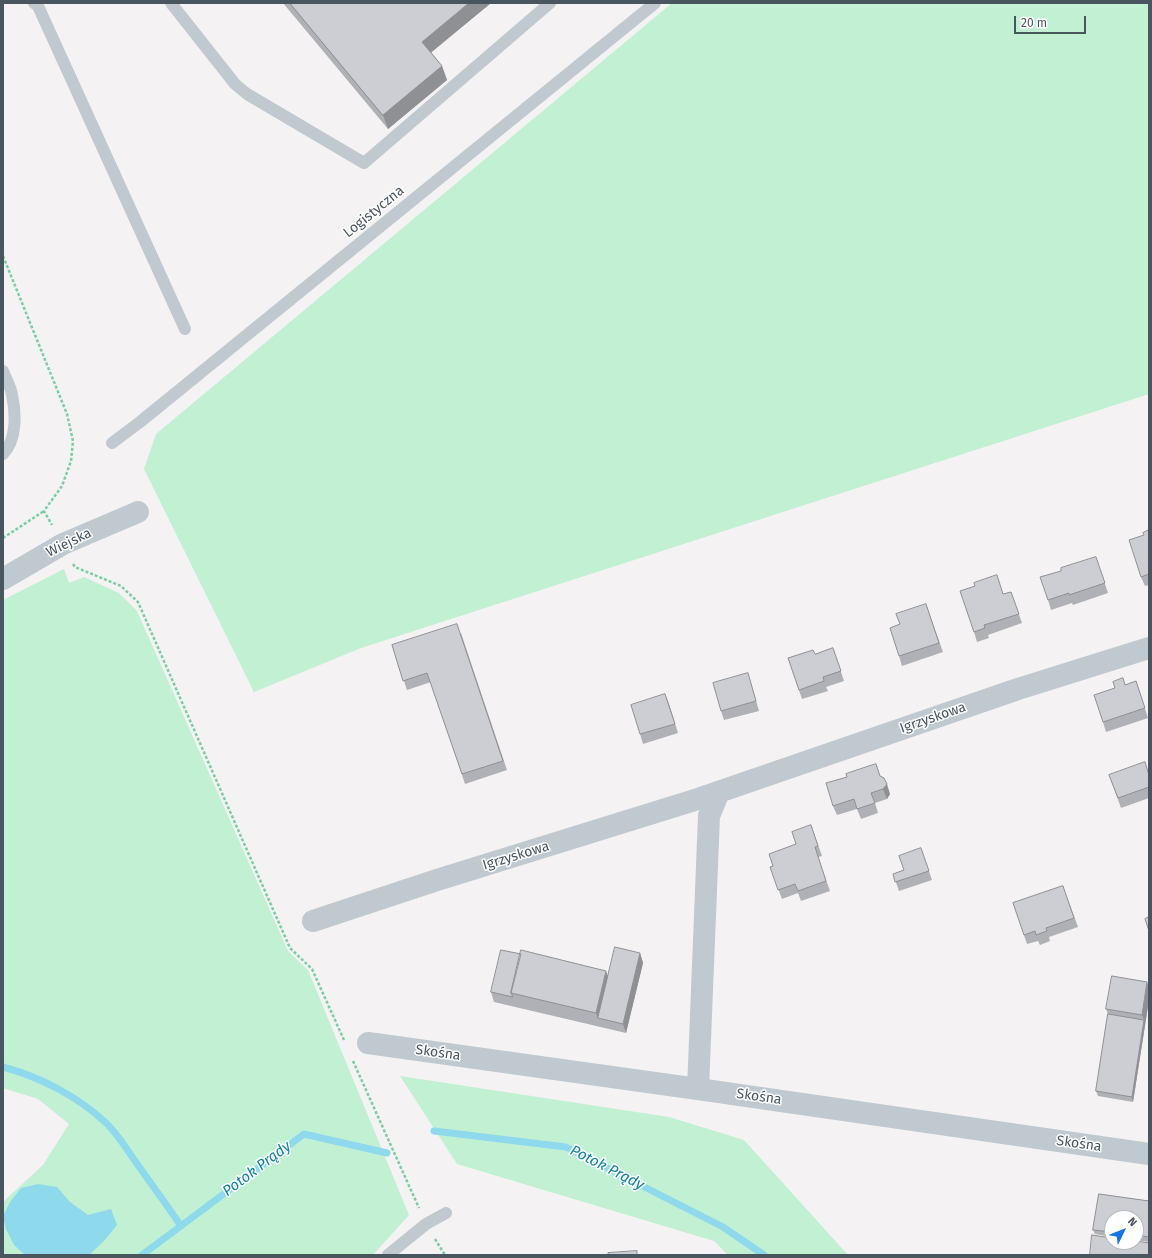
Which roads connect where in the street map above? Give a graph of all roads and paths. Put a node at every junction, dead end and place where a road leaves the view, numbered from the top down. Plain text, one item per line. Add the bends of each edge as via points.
1 (34, 3) edge
2 (171, 3) edge
3 (550, 3) edge
4 (655, 3) edge
5 (3, 256) edge
6 (185, 329) dead end
7 (3, 371) edge
8 (112, 443) dead end
9 (3, 454) edge
10 (44, 511) junction
11 (138, 512) dead end
12 (3, 538) edge
13 (63, 544) junction
14 (3, 578) edge
15 (1149, 648) edge
16 (719, 792) junction
17 (313, 921) dead end
18 (345, 1042) dead end
19 (368, 1043) dead end
20 (351, 1057) dead end
21 (698, 1089) junction
22 (1149, 1154) edge
23 (446, 1213) dead end
24 (426, 1224) junction
25 (388, 1255) edge
26 (445, 1255) edge

1 - 6 lane via 38,6
2 - 3 lane via 235,84 247,94 364,163
4 - 8 lane, Logistyczna
5 - 10 path via 66,414 73,440 71,461 62,486
7 - 9 lane via 12,394 15,427
10 - 12 path
10 - 13 path
11 - 13 street, Wiejska
13 - 14 street, Wiejska
13 - 18 path via 75,567 121,586 138,602 290,948 312,969
15 - 16 street, Igrzyskowa via 1010,692
16 - 17 street, Igrzyskowa
16 - 21 street via 709,816
19 - 21 street, Skośna
20 - 24 path
21 - 22 street, Skośna
23 - 24 lane
24 - 25 lane
24 - 26 path

